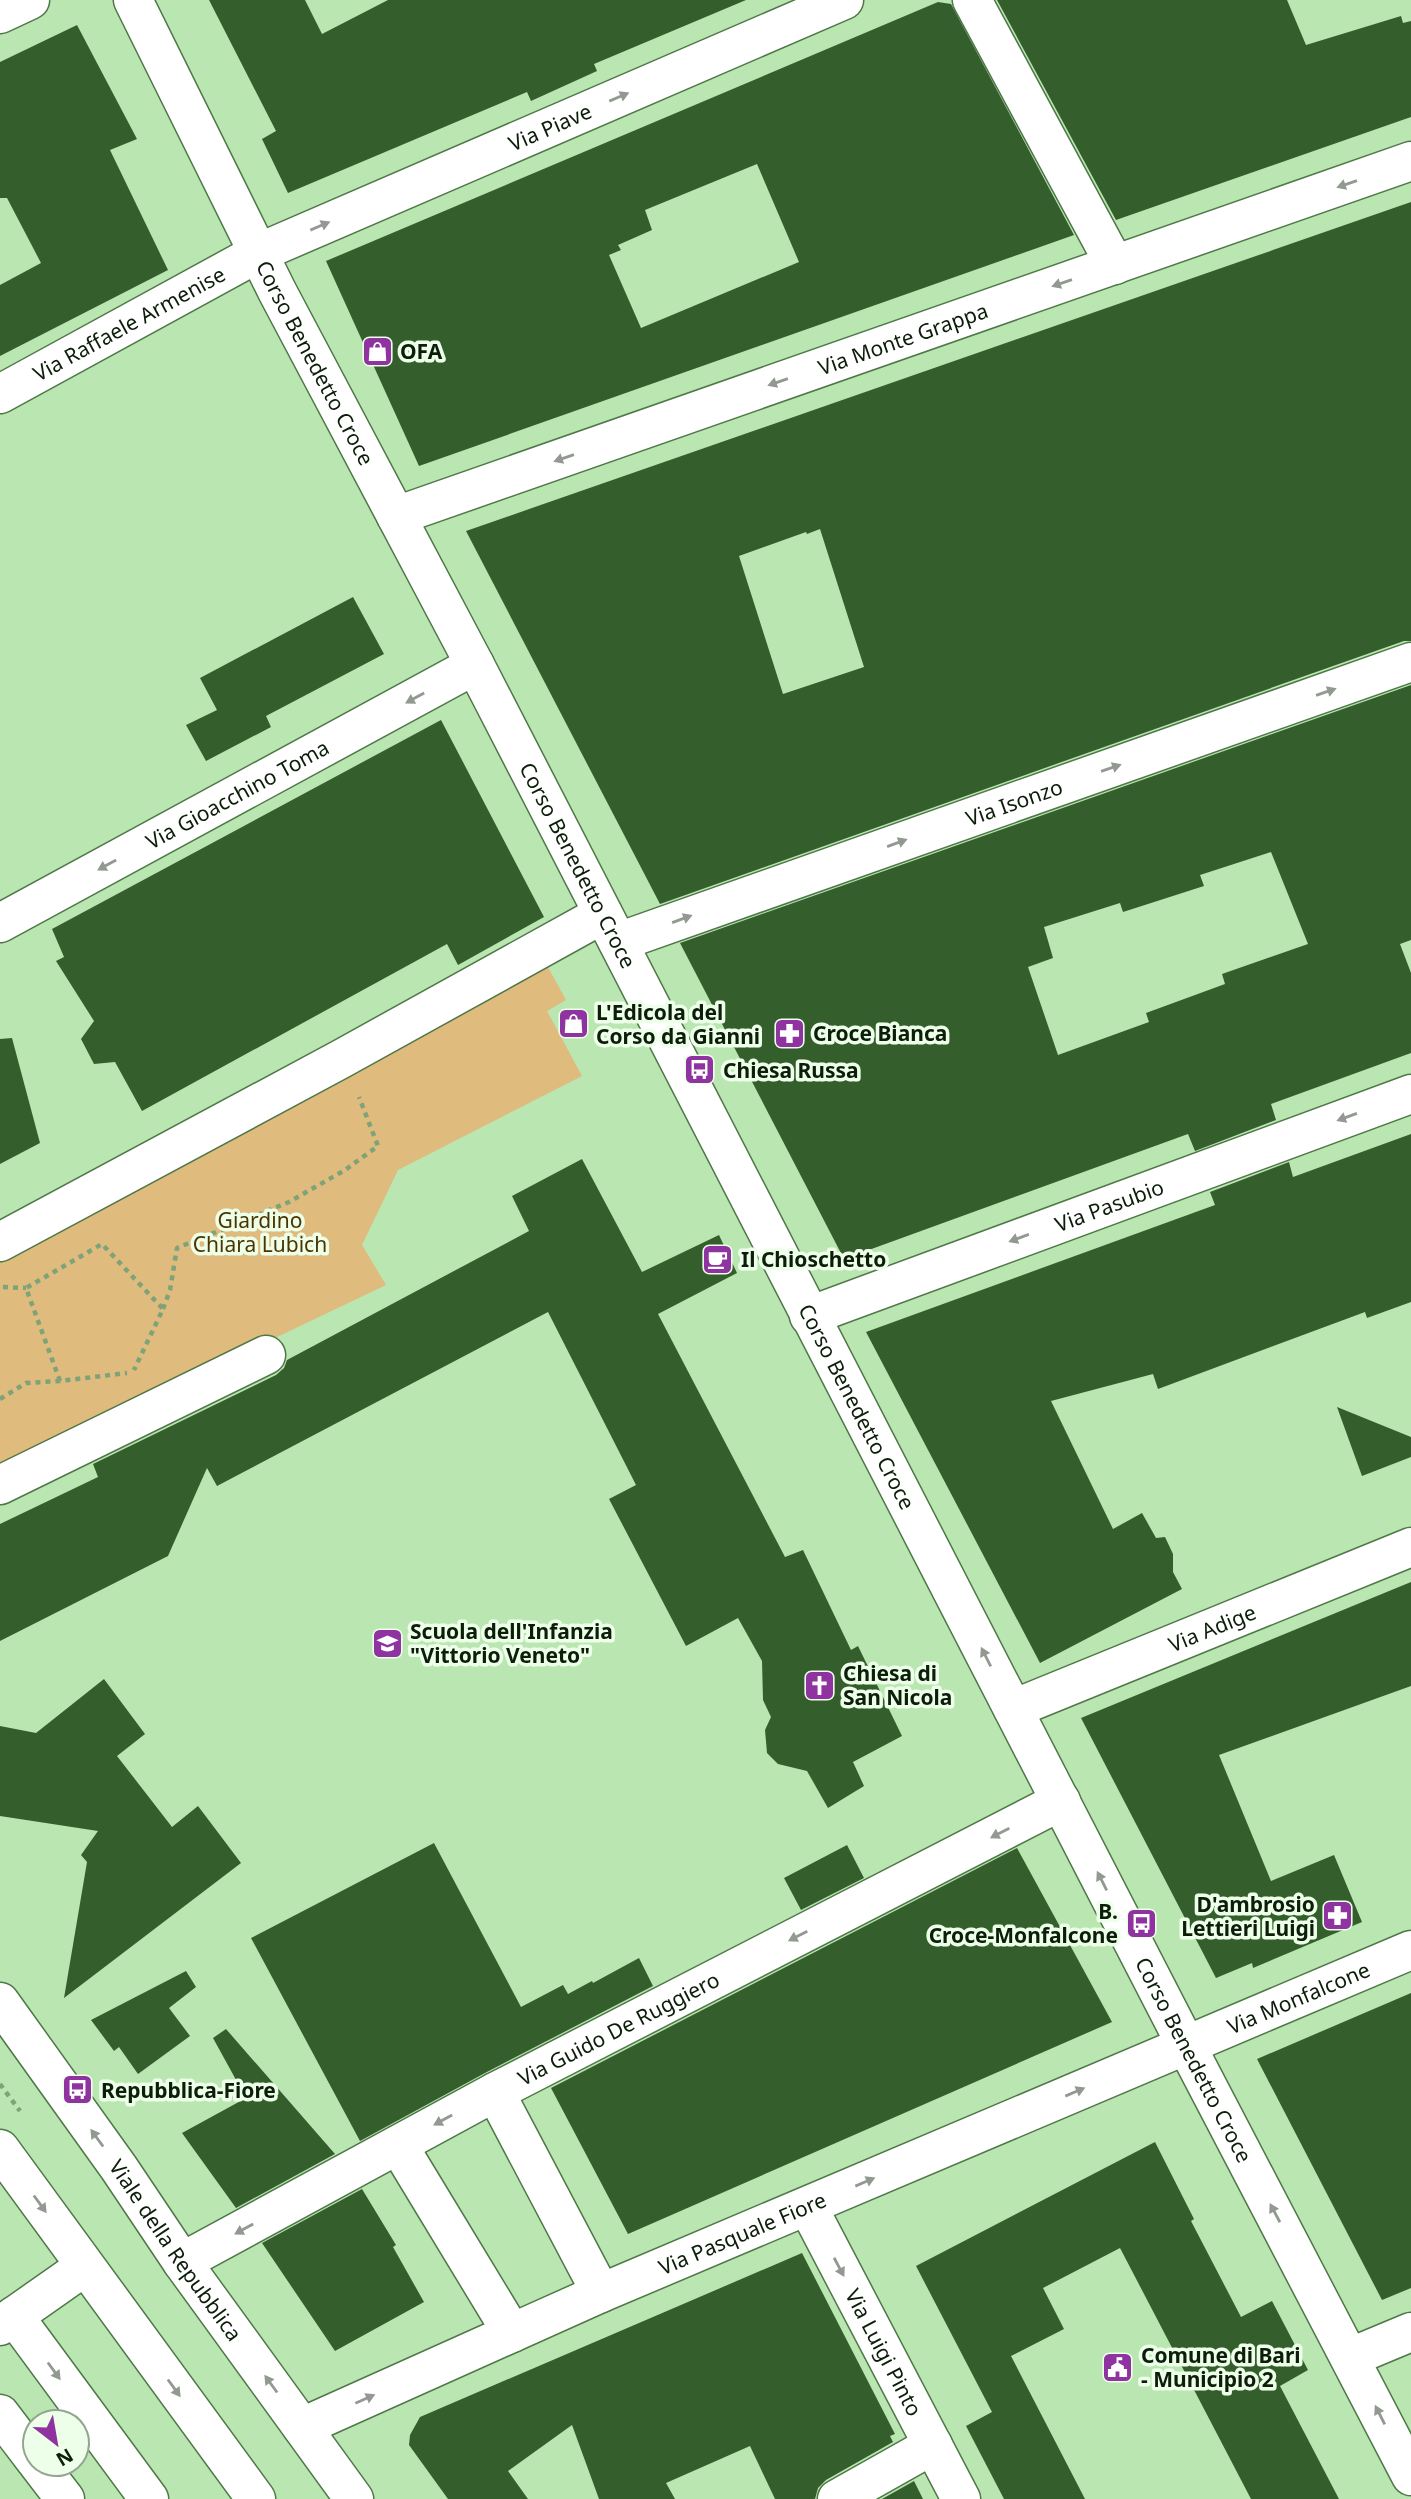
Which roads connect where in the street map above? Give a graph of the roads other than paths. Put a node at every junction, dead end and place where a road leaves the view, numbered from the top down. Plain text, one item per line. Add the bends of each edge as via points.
1 (30, 0) edge
2 (133, 0) edge
3 (844, 0) edge
4 (972, 0) edge
5 (0, 14) edge
6 (1411, 161) edge
7 (258, 253) junction
8 (1115, 265) junction
9 (0, 394) edge
10 (396, 516) junction
11 (1411, 662) edge
12 (475, 665) junction
13 (0, 923) edge
14 (610, 928) junction
15 (1411, 1094) edge
16 (0, 1242) edge
17 (809, 1316) junction
18 (266, 1355) dead end
19 (0, 1485) edge
20 (1411, 1547) edge
21 (1013, 1709) junction
22 (1061, 1801) junction
23 (1411, 1950) edge
24 (0, 2002) edge
25 (1186, 2045) junction
26 (495, 2092) junction
27 (398, 2145) junction
28 (0, 2149) edge
29 (808, 2207) junction
30 (182, 2262) junction
31 (84, 2267) junction
32 (601, 2293) junction
33 (7, 2321) edge
34 (1411, 2332) edge
35 (512, 2333) junction
36 (1351, 2357) junction
37 (0, 2414) edge
38 (302, 2427) junction
39 (21, 2441) edge
40 (933, 2445) junction
41 (1411, 2476) edge
42 (49, 2478) edge
43 (251, 2497) edge
44 (65, 2499) edge
45 (149, 2499) edge
46 (354, 2499) edge
47 (838, 2499) edge
48 (961, 2499) edge

1 - 5 street
2 - 7 street, Corso Benedetto Croce
7 -> 3 street, Via Piave
4 - 8 street
6 -> 8 street, Via Monte Grappa
7 - 9 street, Via Raffaele Armenise
7 - 10 street, Corso Benedetto Croce
8 -> 10 street, Via Monte Grappa
10 - 12 street, Corso Benedetto Croce
14 -> 11 street, Via Isonzo
12 -> 13 street, Via Gioacchino Toma
12 - 14 street, Corso Benedetto Croce
14 - 16 street, Via Isonzo via 341,1059
14 - 17 street, Corso Benedetto Croce
15 -> 17 street, Via Pasubio
21 -> 17 street, Corso Benedetto Croce
18 - 19 street
20 - 21 street, Via Adige
21 - 22 street, Corso Benedetto Croce
25 -> 22 street, Corso Benedetto Croce
22 -> 26 street, Via Guido De Ruggiero
23 - 25 street, Via Monfalcone
30 -> 24 street, Viale della Repubblica
29 -> 25 street, Via Pasquale Fiore
36 -> 25 street, Corso Benedetto Croce
26 -> 27 street, Via Guido De Ruggiero
26 - 32 street
27 -> 30 street, Via Guido De Ruggiero
27 - 35 street
28 -> 31 street
29 - 32 street, Via Pasquale Fiore
29 -> 40 street, Via Luigi Pinto
38 -> 30 street, Viale della Repubblica
31 - 33 street
31 -> 43 street
32 - 35 street, Via Pasquale Fiore
33 -> 45 street
34 - 36 street
38 -> 35 street, Via Pasquale Fiore
41 -> 36 street, Corso Benedetto Croce
37 - 39 street
38 - 46 street, Viale della Repubblica
40 - 47 street
40 - 48 street, Via Luigi Pinto
42 - 44 street

